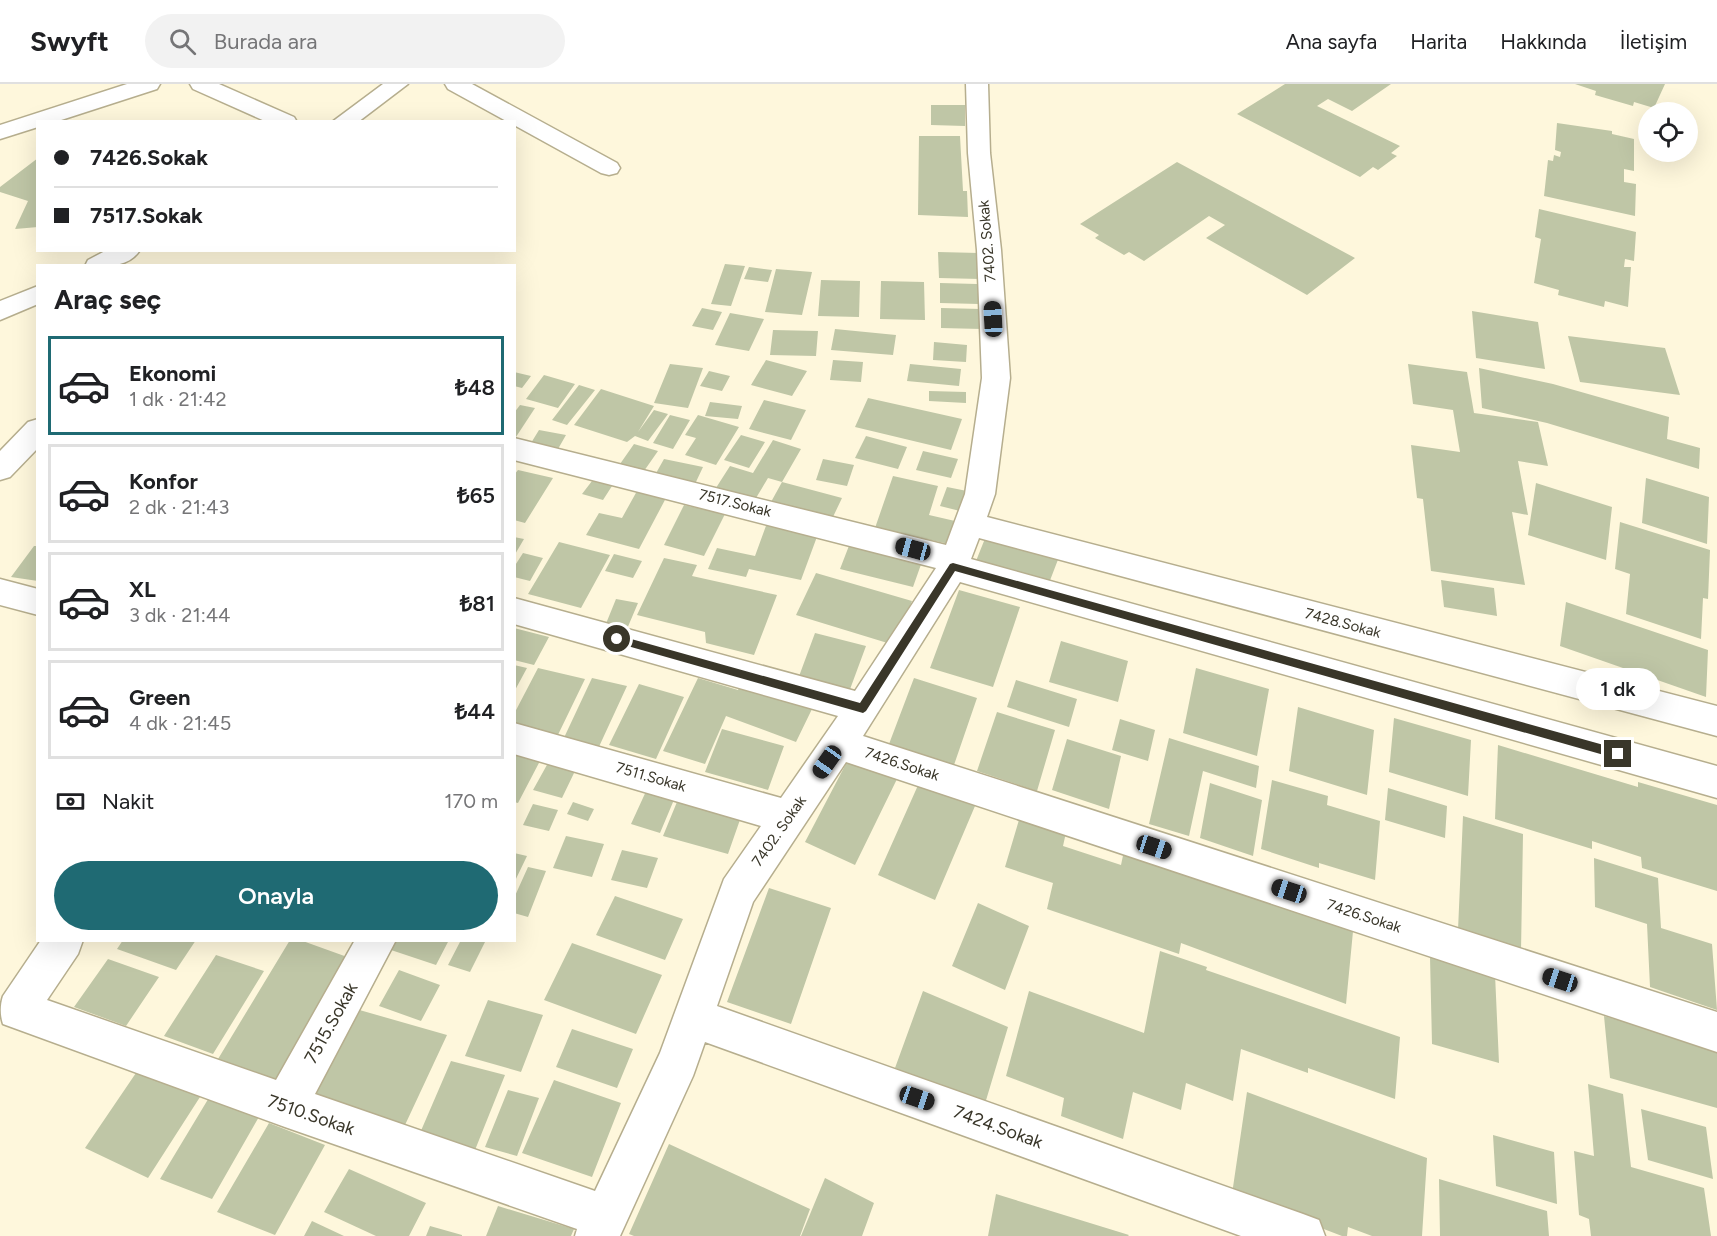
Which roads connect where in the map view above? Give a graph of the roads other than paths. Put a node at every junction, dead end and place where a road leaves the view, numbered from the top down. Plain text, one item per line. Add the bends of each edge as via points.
1 (149, 84) edge
2 (201, 84) edge
3 (397, 84) edge
4 (456, 84) edge
5 (977, 84) edge
6 (36, 120) edge
7 (37, 120) edge
8 (282, 120) edge
9 (346, 120) edge
10 (0, 132) edge
11 (609, 168) dead end
12 (124, 252) edge
13 (101, 264) edge
14 (36, 295) edge
15 (0, 312) edge
16 (36, 431) edge
17 (516, 449) edge
18 (0, 469) edge
19 (969, 524) junction
20 (954, 563) junction
21 (0, 592) edge
22 (36, 601) edge
23 (516, 612) edge
24 (863, 708) junction
25 (1717, 721) edge
26 (516, 739) edge
27 (839, 744) junction
28 (1717, 782) edge
29 (788, 817) junction
30 (63, 942) edge
31 (376, 942) edge
32 (693, 1017) junction
33 (1717, 1032) edge
34 (285, 1106) junction
35 (601, 1226) edge
36 (1303, 1236) edge

1 - 7 street
2 - 8 street
3 - 9 street
4 - 11 street
5 - 19 street, 7402. Sokak via 996,378 980,494
6 - 10 street
12 - 13 street
14 - 15 street
16 - 18 street
17 - 20 street, 7517.Sokak
19 - 20 street, 7402. Sokak
19 - 25 street, 7428.Sokak
20 - 24 street, 7402. Sokak
20 - 28 street, 7517.Sokak
21 - 22 street
23 - 24 street
24 - 27 street, 7402. Sokak
26 - 29 street, 7511.Sokak
27 - 29 street, 7402. Sokak
27 - 33 street, 7426.Sokak
29 - 32 street, 7402. Sokak via 737,892
30 - 34 street, 7510.Sokak via 17,1010
31 - 34 street, 7515.Sokak
32 - 35 street, 7402. Sokak via 678,1061
32 - 36 street, 7424.Sokak
34 - 35 street, 7510.Sokak

